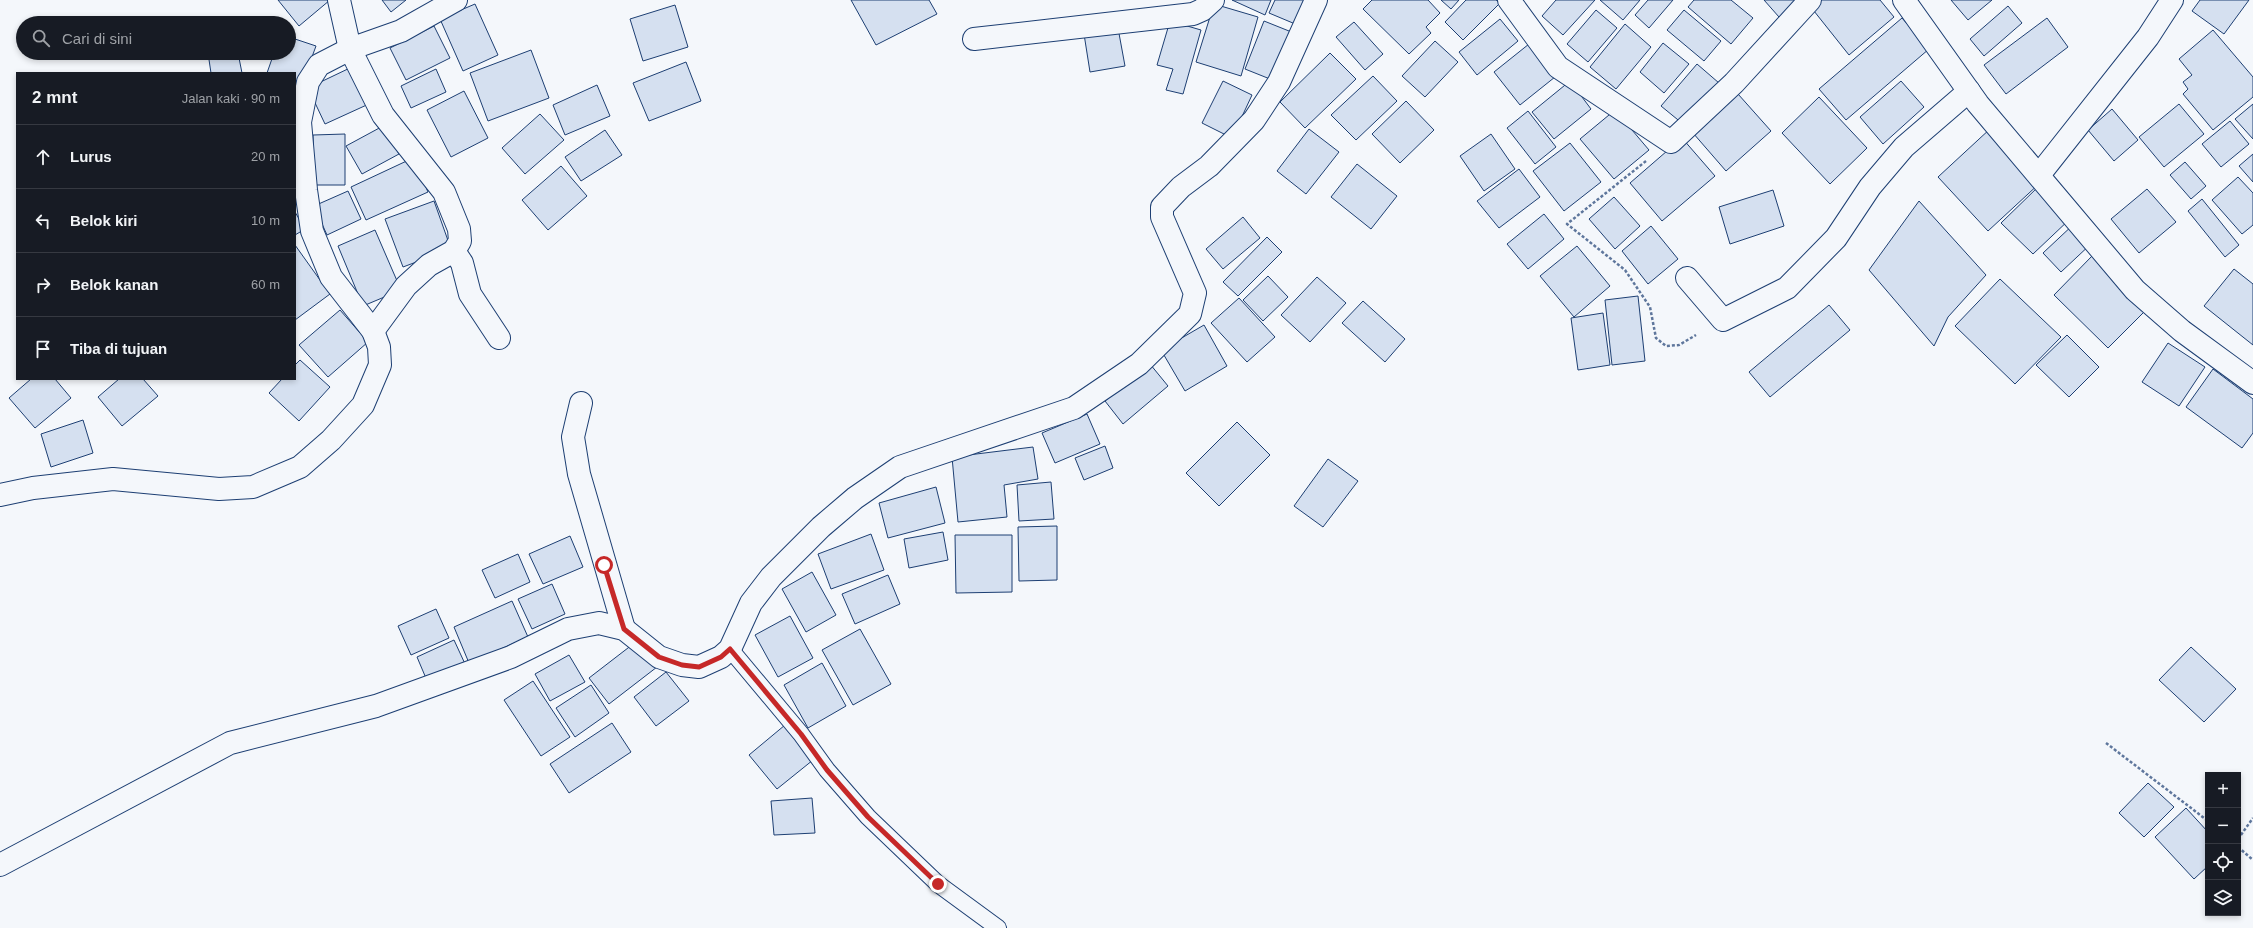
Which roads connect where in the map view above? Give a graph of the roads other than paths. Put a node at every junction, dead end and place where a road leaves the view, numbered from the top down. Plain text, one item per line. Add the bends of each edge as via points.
1 (339, 0) edge
2 (456, 0) edge
3 (1212, 0) edge
4 (1316, 0) edge
5 (1509, 0) edge
6 (1810, 0) edge
7 (2172, 0) edge
8 (1913, 4) edge
9 (974, 39) dead end
10 (350, 50) junction
11 (1968, 91) junction
12 (2039, 175) junction
13 (454, 251) junction
14 (1687, 278) dead end
15 (373, 331) junction
16 (499, 338) dead end
17 (2253, 383) edge
18 (581, 402) dead end
19 (0, 495) edge
20 (624, 629) junction
21 (730, 649) junction
22 (0, 865) edge
23 (998, 928) edge

1 - 10 street
2 - 10 street via 401,31
3 - 9 street via 1202,10 1193,14
4 - 21 street via 1279,82 1254,120 1209,166 1181,187 1162,207 1162,217 1195,293 1190,314 1139,364 1074,408 900,467 855,498 821,527 772,577 751,603
5 - 6 street via 1558,67 1671,142 1734,82
7 - 12 street via 2148,37
8 - 11 street
10 - 13 street via 383,115 444,192 459,229 460,241
10 - 15 street via 319,65 308,82 300,122 312,231 331,277
11 - 12 street
11 - 14 street via 1904,147 1870,187 1836,238 1787,288 1723,320
12 - 17 street via 2135,290 2182,331
13 - 15 street via 429,265 406,286
13 - 16 street via 462,263 470,294
15 - 19 street via 379,347 380,365 363,405 331,440 294,470 253,487 219,489 113,479 33,488
18 - 20 street via 573,437 579,474
20 - 21 street via 659,657 682,665 699,667 721,657
20 - 22 street via 599,623 575,627 511,657 376,706 230,743
21 - 23 lane via 868,817 938,884

